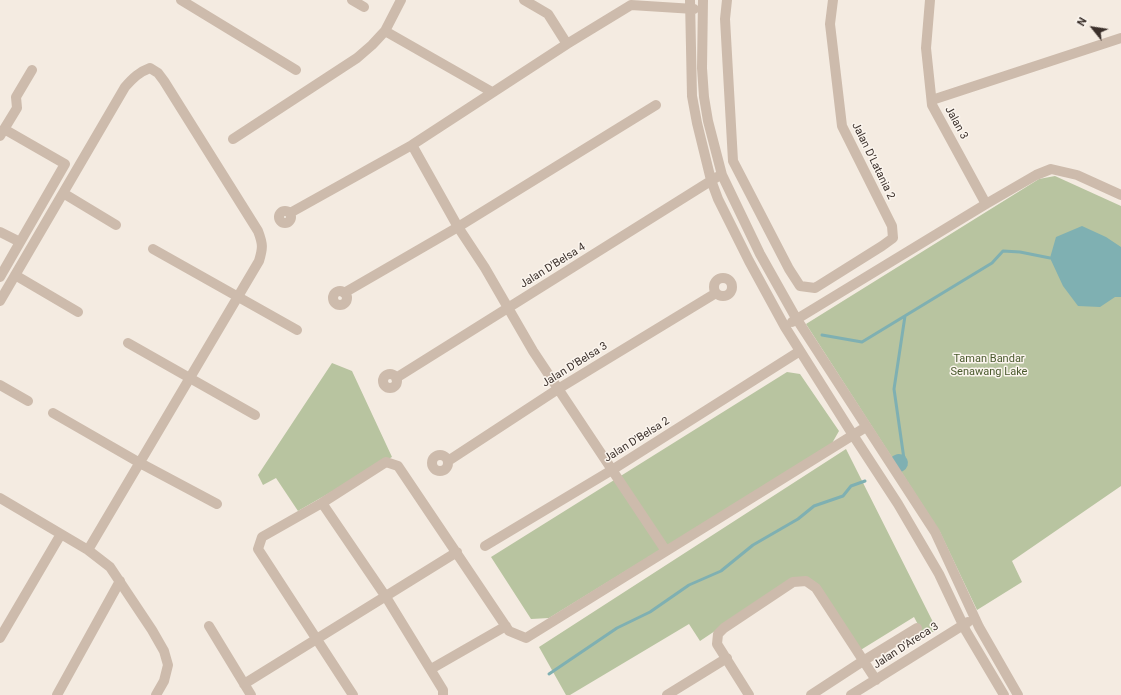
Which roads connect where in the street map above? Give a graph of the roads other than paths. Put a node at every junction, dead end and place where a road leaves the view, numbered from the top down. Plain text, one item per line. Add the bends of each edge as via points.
1 (182, 0) edge
2 (352, 0) edge
3 (401, 0) edge
4 (524, 0) edge
5 (727, 0) edge
6 (833, 0) edge
7 (930, 0) edge
8 (689, 4) edge
9 (702, 4) edge
10 (364, 7) dead end
11 (385, 31) junction
12 (1121, 38) edge
13 (567, 44) junction
14 (32, 70) dead end
15 (296, 70) dead end
16 (492, 92) junction
17 (932, 100) junction
18 (656, 105) dead end
19 (2, 132) edge
20 (232, 139) dead end
21 (412, 145) junction
22 (722, 175) junction
23 (711, 180) junction
24 (63, 193) junction
25 (1121, 195) edge
26 (986, 204) junction
27 (290, 213) dead end
28 (116, 225) dead end
29 (458, 227) junction
30 (0, 232) edge
31 (20, 242) junction
32 (153, 249) dead end
33 (16, 275) junction
34 (0, 277) edge
35 (344, 293) dead end
36 (716, 293) dead end
37 (238, 297) junction
38 (0, 301) edge
39 (508, 308) junction
40 (78, 312) dead end
41 (796, 318) junction
42 (785, 327) junction
43 (297, 330) dead end
44 (128, 343) dead end
45 (800, 351) junction
46 (190, 377) junction
47 (396, 378) dead end
48 (0, 385) edge
49 (558, 389) junction
50 (28, 400) dead end
51 (53, 413) dead end
52 (255, 415) dead end
53 (866, 427) junction
54 (853, 435) junction
55 (448, 461) dead end
56 (140, 463) junction
57 (612, 470) junction
58 (0, 498) edge
59 (322, 503) junction
60 (217, 504) dead end
61 (61, 534) junction
62 (485, 546) dead end
63 (88, 550) junction
64 (666, 551) junction
65 (457, 552) junction
66 (120, 580) junction
67 (386, 597) junction
68 (975, 619) junction
69 (962, 624) junction
70 (208, 626) dead end
71 (506, 626) junction
72 (917, 628) dead end
73 (0, 638) edge
74 (316, 640) junction
75 (726, 658) junction
76 (863, 661) junction
77 (431, 669) junction
78 (876, 680) junction
79 (244, 684) junction
80 (57, 695) edge
81 (156, 695) edge
82 (250, 695) edge
83 (353, 695) edge
84 (443, 695) edge
85 (667, 695) edge
86 (749, 695) edge
87 (811, 695) edge
88 (851, 695) edge
89 (1004, 695) edge
90 (1018, 695) edge

1 - 15 street
2 - 10 street
3 - 11 street
4 - 13 street via 548,14
5 - 6 street, Jalan D’Latania 2 via 725,19 733,161 789,269 800,286 815,288 893,238 892,226 842,126 830,24
7 - 17 street, Jalan 3 via 926,48
8 - 9 street
8 - 13 street via 631,5
8 - 23 street via 692,96
9 - 22 street via 704,97
11 - 16 street
11 - 20 street via 357,58
12 - 17 street
13 - 16 street
14 - 19 street via 16,97 17,108
16 - 21 street
17 - 26 street, Jalan 3 via 932,105
18 - 29 street
19 - 31 street via 65,164
21 - 27 street
21 - 29 street
22 - 23 street, Jalan D'Belsa 4
22 - 41 street via 760,254
23 - 39 street, Jalan D'Belsa 4
23 - 42 street via 749,261
24 - 28 street
24 - 33 street
24 - 37 street via 125,87 134,76 150,68 164,81 263,243 259,261
25 - 26 street via 1077,175 1051,169 1036,174
26 - 41 street
29 - 35 street
29 - 39 street
30 - 31 street
31 - 34 street
32 - 37 street
33 - 38 street
33 - 40 street
36 - 49 street, Jalan D'Belsa 3
37 - 43 street
37 - 46 street
39 - 47 street, Jalan D'Belsa 4
39 - 49 street
41 - 42 street
41 - 53 street
42 - 45 street
44 - 46 street
45 - 54 street
45 - 57 street, Jalan D'Belsa 2
46 - 52 street
46 - 56 street
48 - 50 street
49 - 55 street, Jalan D'Belsa 3
49 - 57 street
51 - 56 street
53 - 54 street
53 - 68 street via 934,532
54 - 64 street
54 - 69 street via 939,574
56 - 60 street
56 - 63 street
57 - 62 street, Jalan D'Belsa 2
57 - 64 street
58 - 61 street
59 - 65 street via 386,462 398,466
59 - 67 street
59 - 74 street via 262,538 258,549
61 - 63 street
61 - 73 street
63 - 66 street via 110,567
64 - 71 street via 526,638 509,631
65 - 67 street
65 - 71 street
66 - 80 street
66 - 81 street via 164,650 168,665 164,681
67 - 74 street
67 - 77 street
68 - 69 street, Jalan D'Areca 3
68 - 90 street
69 - 78 street, Jalan D'Areca 3
69 - 89 street
70 - 79 street
71 - 77 street
72 - 76 street
74 - 79 street
74 - 83 street
75 - 76 street via 717,644 718,634 724,628 793,582 806,581 816,588
75 - 85 street
75 - 86 street
76 - 78 street
76 - 87 street
77 - 84 street via 443,690
78 - 88 street, Jalan D'Areca 3
79 - 82 street

